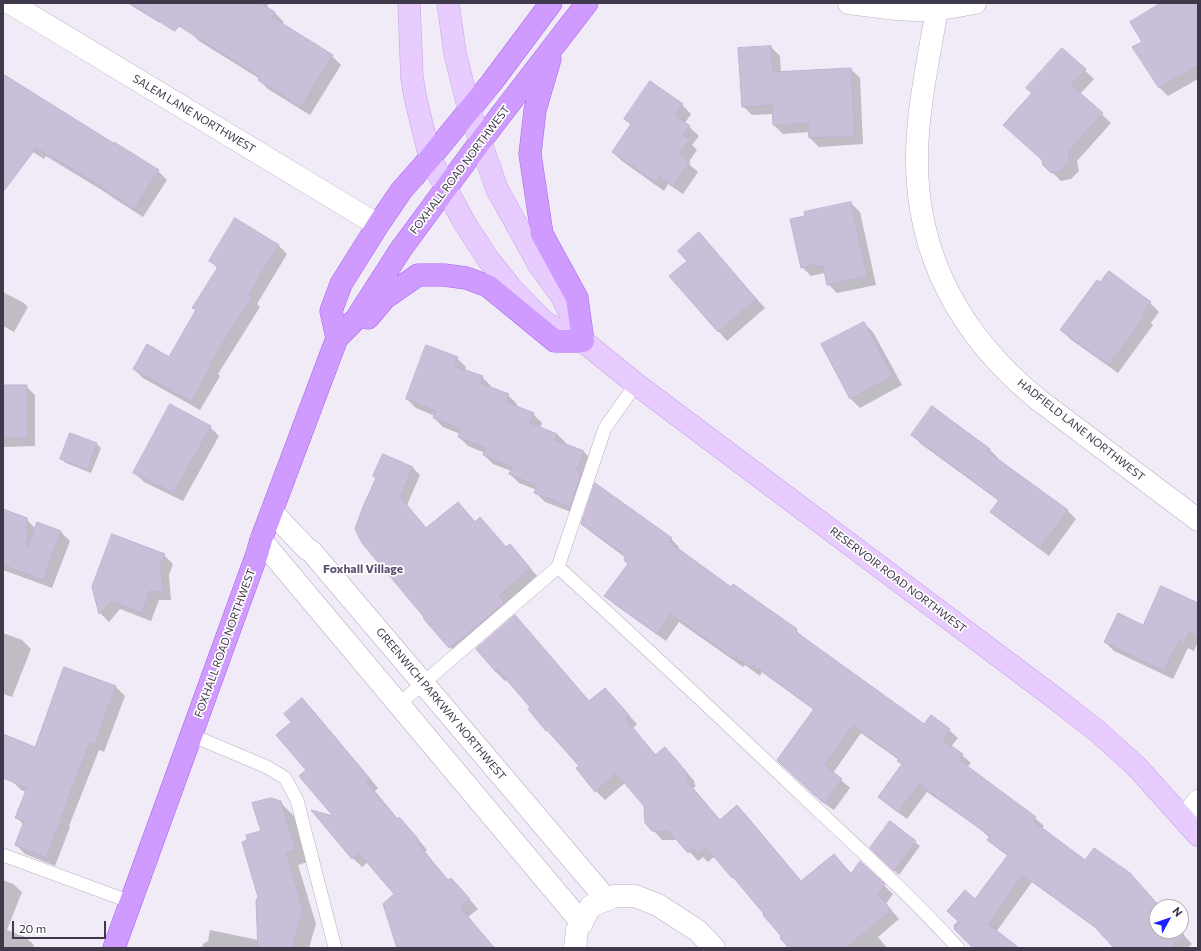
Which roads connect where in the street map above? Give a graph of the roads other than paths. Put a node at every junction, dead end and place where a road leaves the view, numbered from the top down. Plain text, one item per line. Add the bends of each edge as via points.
1 (10, 3) edge
2 (409, 3) edge
3 (448, 3) edge
4 (551, 3) edge
5 (587, 3) edge
6 (849, 3) edge
7 (975, 3) edge
8 (938, 9) junction
9 (554, 47) junction
10 (469, 109) junction
11 (480, 142) junction
12 (430, 158) junction
13 (446, 189) junction
14 (378, 225) junction
15 (337, 338) junction
16 (583, 341) junction
17 (636, 384) junction
18 (272, 512) junction
19 (1198, 520) edge
20 (261, 540) junction
21 (558, 566) junction
22 (424, 683) junction
23 (399, 704) junction
24 (191, 735) junction
25 (1198, 801) edge
26 (1184, 819) junction
27 (1198, 835) edge
28 (3, 855) edge
29 (607, 900) junction
30 (131, 902) junction
31 (582, 923) junction
32 (114, 948) edge
33 (335, 948) edge
34 (575, 948) edge
35 (714, 948) edge
36 (958, 948) edge

1 - 14 street, SALEM LANE NORTHWEST
2 - 12 main road, RESERVOIR ROAD NORTHWEST via 412,78
3 - 10 main road, RESERVOIR ROAD NORTHWEST via 455,54
4 - 10 main road
5 - 9 main road, FOXHALL ROAD NORTHWEST
6 - 8 street via 893,9
7 - 8 street
8 - 19 street, HADFIELD LANE NORTHWEST via 919,121 917,169 922,216 930,247 952,299 981,343 1016,381
9 - 11 main road, FOXHALL ROAD NORTHWEST
9 - 16 main road via 535,110 530,154 542,234 577,298
10 - 11 main road, RESERVOIR ROAD NORTHWEST
10 - 12 main road
11 - 13 main road, FOXHALL ROAD NORTHWEST
11 - 16 main road, RESERVOIR ROAD NORTHWEST via 497,189 539,265 561,295
12 - 13 main road, RESERVOIR ROAD NORTHWEST
12 - 14 main road via 401,191
13 - 15 main road, FOXHALL ROAD NORTHWEST via 401,249 356,319
13 - 16 main road, RESERVOIR ROAD NORTHWEST via 466,226 512,289 545,323
14 - 15 main road via 341,284 331,311
15 - 16 main road via 364,323 385,298 418,275 444,275 466,278 488,286 555,341
15 - 18 main road, FOXHALL ROAD NORTHWEST
16 - 17 main road, RESERVOIR ROAD NORTHWEST
17 - 21 lane via 605,428
17 - 26 main road, RESERVOIR ROAD NORTHWEST via 1097,731 1136,766
18 - 20 main road, FOXHALL ROAD NORTHWEST
18 - 22 street, GREENWICH PARKWAY NORTHWEST via 311,551
20 - 23 street
20 - 24 main road, FOXHALL ROAD NORTHWEST
21 - 22 lane
21 - 36 lane via 851,841 927,914
22 - 23 lane
22 - 29 street, GREENWICH PARKWAY NORTHWEST
23 - 31 street
24 - 30 main road, FOXHALL ROAD NORTHWEST
24 - 33 lane via 267,767 285,778 297,800
25 - 26 street
26 - 27 main road, RESERVOIR ROAD NORTHWEST
28 - 30 lane
29 - 31 street via 591,906
29 - 35 street via 615,896 635,896 658,905 698,931
30 - 32 main road, FOXHALL ROAD NORTHWEST
31 - 34 street via 577,930

